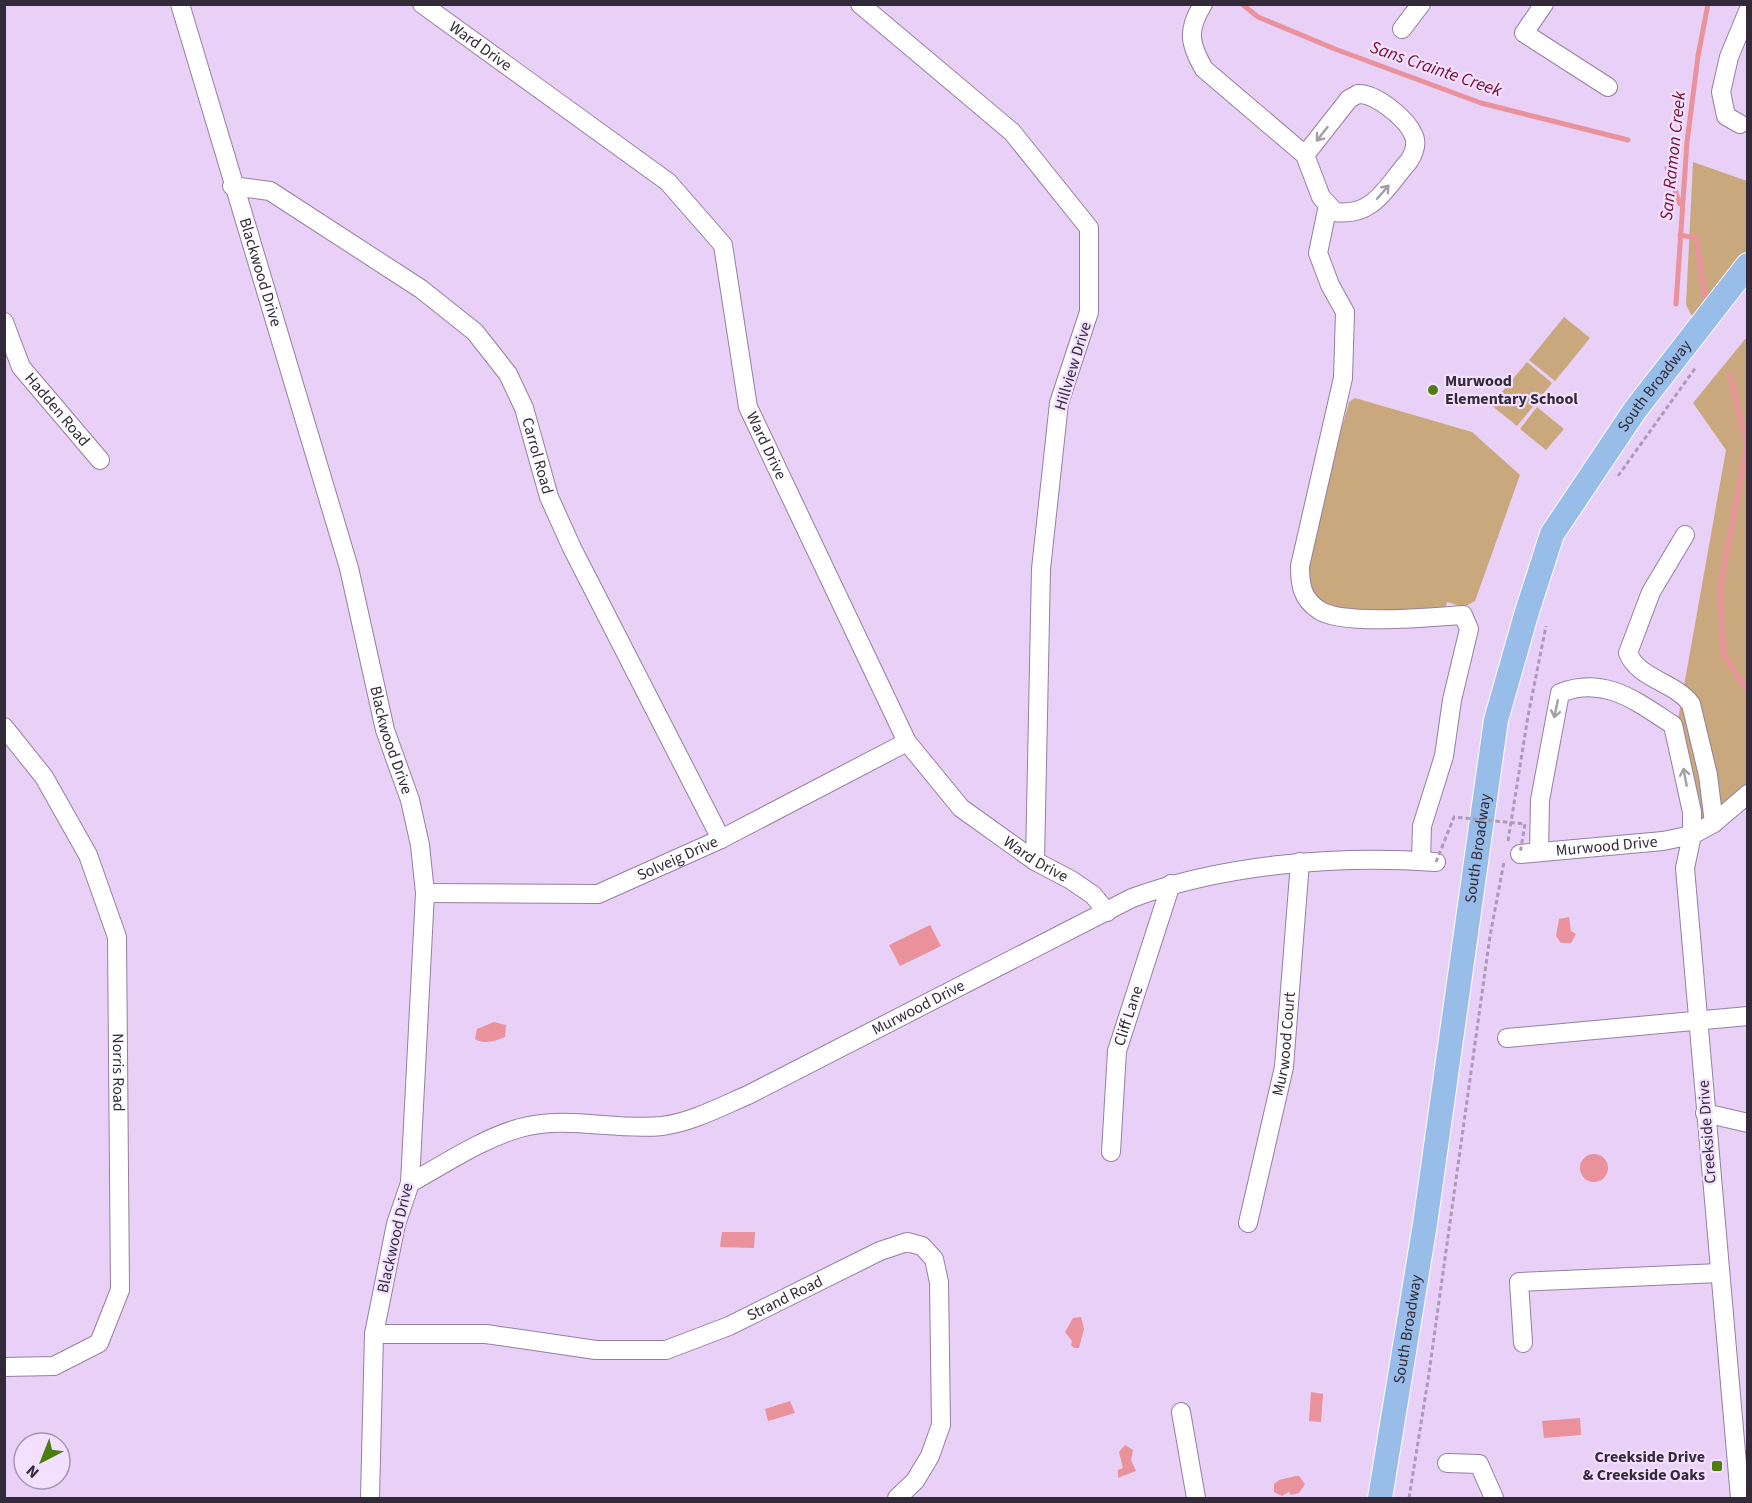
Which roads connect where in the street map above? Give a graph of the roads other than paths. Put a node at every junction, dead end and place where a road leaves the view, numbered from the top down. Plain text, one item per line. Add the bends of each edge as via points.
1 (180, 4) edge
2 (422, 4) edge
3 (860, 4) edge
4 (1420, 4) edge
5 (1544, 4) edge
6 (1202, 5) edge
7 (1748, 11) edge
8 (1402, 29) dead end
9 (1608, 87) dead end
10 (1740, 123) dead end
11 (1305, 155) junction
12 (232, 186) junction
13 (1328, 205) junction
14 (1748, 265) edge
15 (4, 322) edge
16 (100, 460) dead end
17 (1684, 535) dead end
18 (4, 728) edge
19 (907, 742) junction
20 (1745, 795) edge
21 (1713, 823) junction
22 (1692, 835) junction
23 (721, 839) junction
24 (1666, 849) dead end
25 (1516, 853) junction
26 (1035, 861) junction
27 (1300, 862) junction
28 (1171, 884) junction
29 (425, 893) junction
30 (1107, 912) junction
31 (1748, 1016) edge
32 (1698, 1021) junction
33 (1507, 1038) dead end
34 (1706, 1113) junction
35 (1748, 1123) edge
36 (1111, 1152) dead end
37 (410, 1183) junction
38 (1248, 1223) dead end
39 (1719, 1272) junction
40 (374, 1334) junction
41 (1523, 1343) dead end
42 (4, 1367) edge
43 (1181, 1412) dead end
44 (1448, 1463) dead end
45 (370, 1498) edge
46 (897, 1498) edge
47 (1196, 1498) edge
48 (1380, 1498) edge
49 (1494, 1498) edge
50 (1740, 1498) edge

1 - 12 street, Blackwood Drive
2 - 19 street, Ward Drive via 668,182 723,245 748,407
3 - 26 street, Hillview Drive via 1012,132 1089,228 1089,312 1059,403 1041,569
4 - 8 street
5 - 9 street via 1524,33
6 - 11 street via 1191,26 1191,38 1204,69
7 - 10 street via 1720,92 1726,116
11 - 13 street via 1321,197
13 -> 11 street via 1335,212 1367,210 1414,153 1413,133 1373,96 1358,93
12 - 23 street, Carrol Road via 270,191 421,289 475,332 508,374 524,408 549,497 572,548
12 - 29 street, Blackwood Drive via 349,568 385,730 410,800
13 - 27 street, Murwood Drive via 1318,253 1345,312 1343,378 1300,566 1300,582 1308,600 1329,615 1463,615 1469,629 1444,756 1422,826 1429,861
14 - 48 main road, South Broadway via 1635,410 1552,534 1526,615 1496,720 1425,1224
15 - 16 street, Hadden Road via 21,367
17 - 21 street via 1651,592 1628,653 1633,665 1685,695 1691,704 1708,775
18 - 42 street, Norris Road via 44,777 88,855 117,937 120,1290 99,1343 54,1366
19 - 23 street, Solveig Drive
19 - 26 street, Ward Drive via 961,808
20 - 21 street
21 - 22 street
22 - 25 street, Murwood Drive via 1663,842
22 -> 25 street, Creekside Drive via 1692,812 1673,725 1606,687 1570,689 1560,693 1556,704 1540,800
22 - 32 street, Creekside Drive via 1685,891
23 - 29 street, Solveig Drive via 598,894
24 - 25 street
26 - 30 street, Ward Drive via 1071,880
27 - 28 street, Murwood Drive
27 - 38 street, Murwood Court via 1284,1067
28 - 30 street, Murwood Drive
28 - 36 street, Cliff Lane via 1117,1051
29 - 37 street, Blackwood Drive
30 - 37 street, Murwood Drive via 748,1095 694,1118 662,1125 578,1121 520,1128 491,1139
31 - 32 street
32 - 33 street
32 - 34 street, Creekside Drive
34 - 35 street
34 - 39 street, Creekside Drive
37 - 40 street, Blackwood Drive via 396,1224
39 - 41 street via 1519,1282
39 - 50 street, Creekside Drive
40 - 45 street, Blackwood Drive
40 - 46 street, Strand Road via 486,1334 596,1350 666,1350 729,1326 880,1251 907,1242 922,1246 934,1259 939,1282 940,1425 930,1456 915,1481
43 - 47 street
44 - 49 street via 1479,1464

